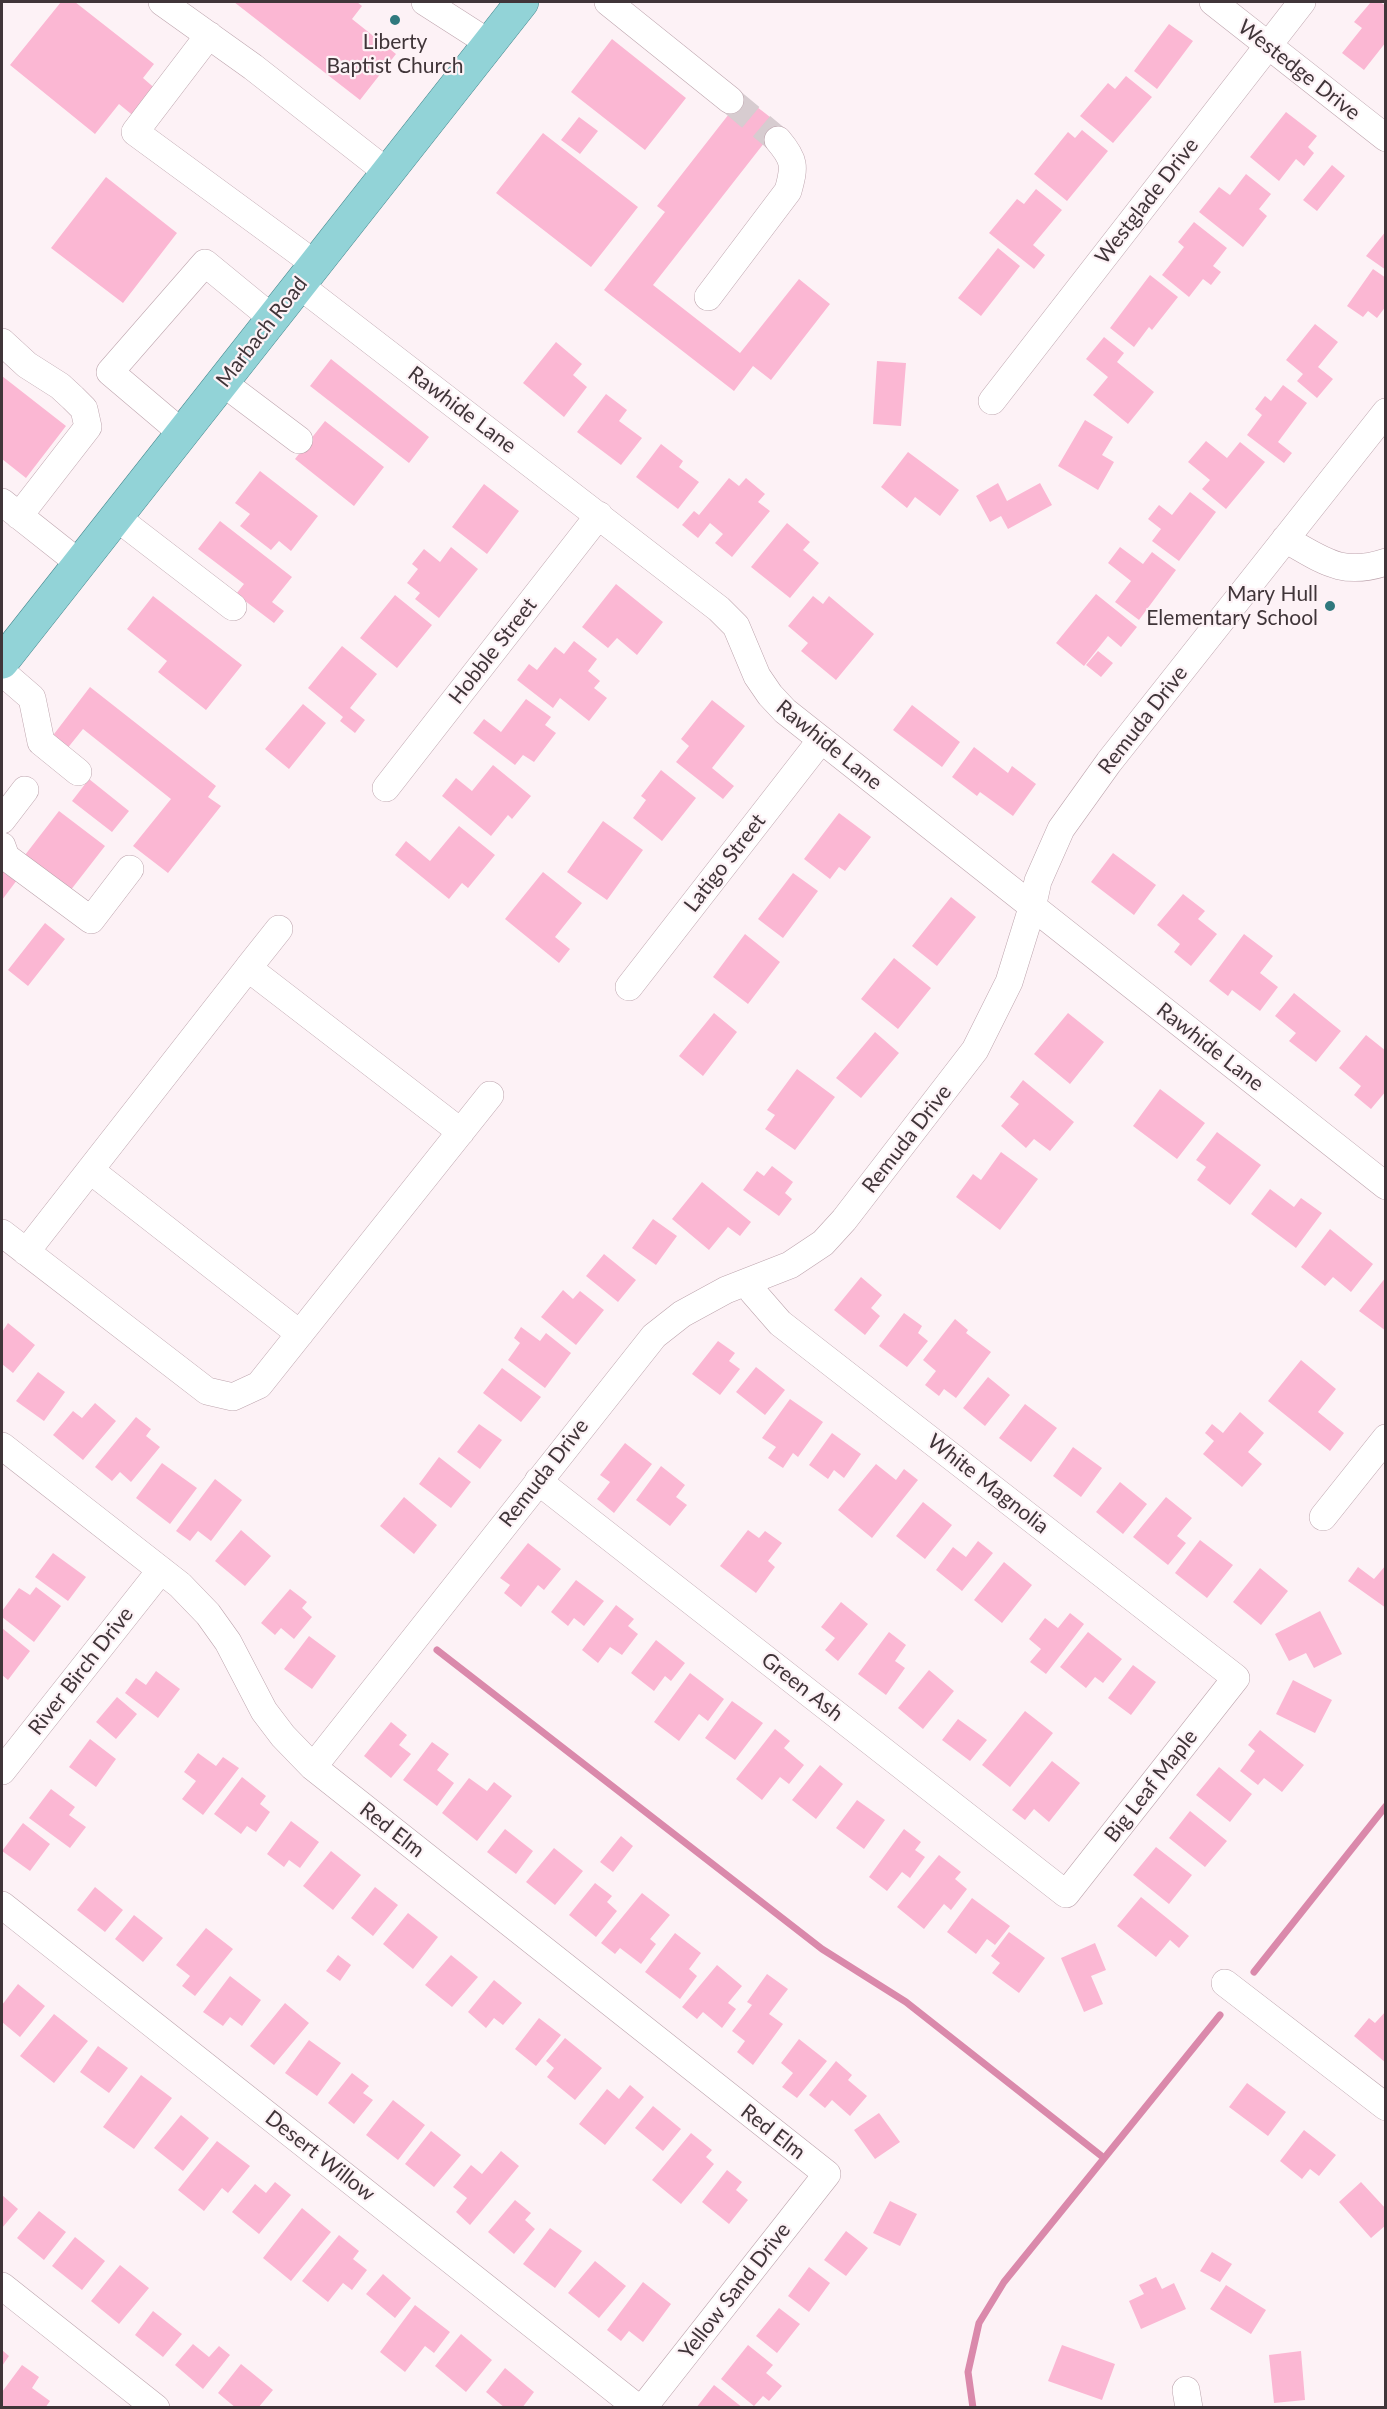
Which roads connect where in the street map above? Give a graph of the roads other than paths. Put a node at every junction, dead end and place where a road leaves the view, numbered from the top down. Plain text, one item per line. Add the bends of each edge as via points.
1 (162, 2) edge
2 (425, 2) edge
3 (522, 2) edge
4 (608, 2) edge
5 (1213, 2) edge
6 (1302, 2) edge
7 (209, 35) junction
8 (489, 43) junction
9 (1268, 45) junction
10 (730, 100) tunnel mouth
11 (1386, 138) edge
12 (778, 140) tunnel mouth
13 (387, 172) junction
14 (307, 274) junction
15 (708, 297) dead end
16 (272, 318) junction
17 (2, 342) edge
18 (222, 382) junction
19 (992, 400) dead end
20 (1386, 412) edge
21 (182, 433) junction
22 (299, 440) dead end
23 (10, 509) edge
24 (599, 514) junction
25 (116, 517) junction
26 (1285, 539) junction
27 (1386, 562) edge
28 (79, 563) junction
29 (233, 607) dead end
30 (2, 662) edge
31 (2, 672) edge
32 (821, 740) junction
33 (78, 772) dead end
34 (387, 788) dead end
35 (25, 790) dead end
36 (2, 820) edge
37 (2, 846) edge
38 (130, 869) dead end
39 (1032, 908) junction
40 (279, 929) dead end
41 (248, 968) junction
42 (629, 987) dead end
43 (490, 1095) dead end
44 (461, 1132) junction
45 (90, 1170) junction
46 (1386, 1185) edge
47 (2, 1233) edge
48 (26, 1252) junction
49 (749, 1282) junction
50 (300, 1334) junction
51 (1386, 1438) edge
52 (2, 1446) edge
53 (538, 1481) junction
54 (1323, 1517) dead end
55 (160, 1570) junction
56 (1236, 1678) joint
57 (313, 1767) junction
58 (2, 1771) edge
59 (1066, 1894) joint
60 (2, 1905) edge
61 (1225, 1983) dead end
62 (1386, 2107) edge
63 (827, 2174) joint
64 (2, 2286) edge
65 (156, 2408) edge
66 (638, 2408) edge
67 (643, 2408) edge

1 - 7 street
2 - 8 street
3 - 8 main road, Marbach Road
4 - 10 street
5 - 9 street, Westedge Drive
6 - 9 street, Westglade Drive
7 - 13 street
7 - 14 street, Rawhide Lane via 135,132
8 - 13 main road, Marbach Road
9 - 11 street, Westedge Drive
9 - 19 street, Westglade Drive
12 - 15 street via 790,155 794,171 788,192
13 - 14 main road, Marbach Road
14 - 16 main road, Marbach Road
14 - 24 street, Rawhide Lane
16 - 18 main road, Marbach Road
16 - 21 street via 205,263 110,372
17 - 23 street via 73,398 84,409 88,427
18 - 21 main road, Marbach Road
18 - 22 street
20 - 26 street, Remuda Drive
21 - 25 main road, Marbach Road
23 - 28 street
24 - 32 street, Rawhide Lane via 736,626 750,662 770,695
24 - 34 street, Hobble Street
25 - 28 main road, Marbach Road
25 - 29 street
26 - 27 street via 1343,568 1364,569
26 - 39 street, Remuda Drive via 1061,829 1038,881
28 - 30 main road, Marbach Road
31 - 33 street via 32,698 41,742
32 - 39 street, Rawhide Lane
32 - 42 street, Latigo Street
35 - 36 street
37 - 38 street via 6,857 91,920
39 - 46 street, Rawhide Lane
39 - 49 street, Remuda Drive via 1009,982 975,1050 823,1243 790,1265
40 - 41 street
41 - 44 street
41 - 45 street
43 - 44 street
44 - 50 street
45 - 48 street
45 - 50 street
47 - 48 street
48 - 50 street via 207,1392 233,1397 259,1385
49 - 53 street, Remuda Drive via 682,1314 654,1336
49 - 56 street, White Magnolia via 780,1323
51 - 54 street
52 - 55 street, Red Elm
53 - 57 street, Remuda Drive
53 - 59 street, Green Ash
55 - 57 street, Red Elm via 208,1614 228,1642 264,1711
55 - 58 street, River Birch Drive
56 - 59 street, Big Leaf Maple
57 - 63 street, Red Elm
60 - 66 street, Desert Willow
61 - 62 street
63 - 67 street, Yellow Sand Drive
64 - 65 street

